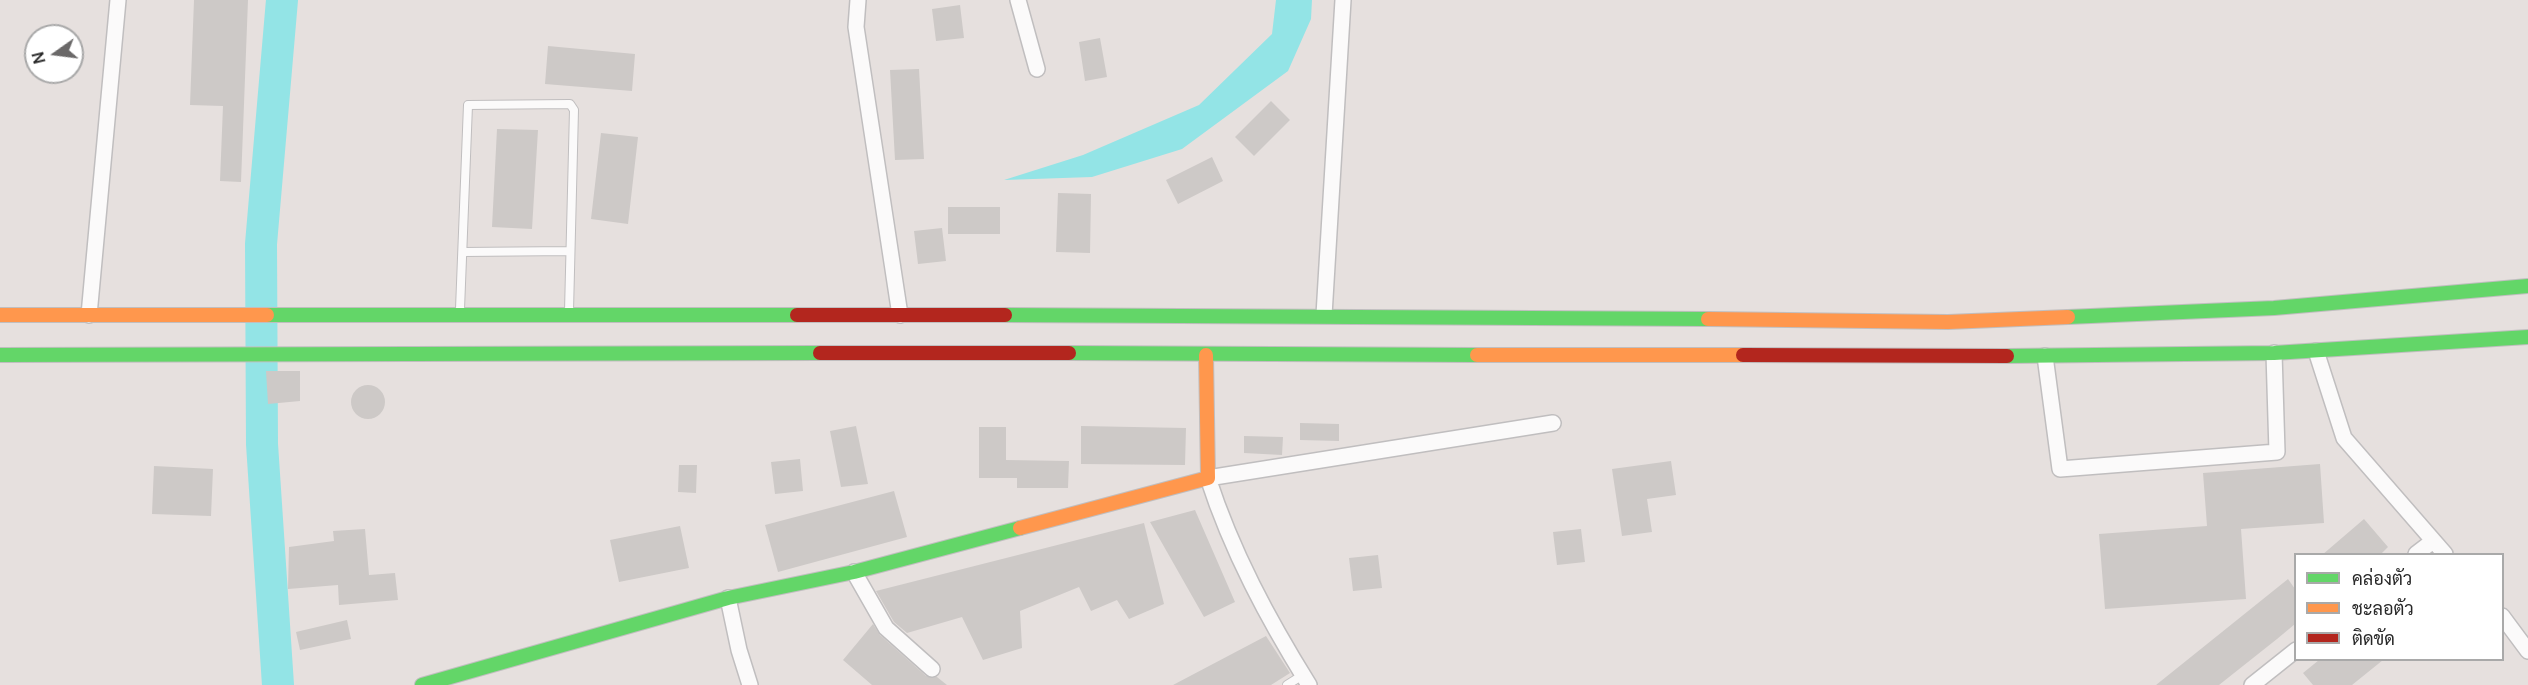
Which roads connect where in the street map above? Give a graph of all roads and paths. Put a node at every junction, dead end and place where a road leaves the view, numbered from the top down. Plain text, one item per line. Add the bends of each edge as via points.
1 (118, 0) edge
2 (858, 0) edge
3 (1018, 0) edge
4 (1344, 0) edge
5 (1037, 69) dead end
6 (570, 251) junction
7 (463, 252) junction
8 (2528, 286) edge
9 (0, 315) edge
10 (89, 315) junction
11 (900, 315) junction
12 (1324, 315) junction
13 (568, 316) junction
14 (460, 317) junction
15 (2528, 337) edge
16 (2316, 351) junction
17 (2274, 353) junction
18 (0, 355) edge
19 (1206, 356) junction
20 (2045, 356) junction
21 (1553, 423) dead end
22 (1208, 478) junction
23 (2433, 541) junction
24 (2418, 553) edge
25 (2443, 553) edge
26 (854, 572) junction
27 (728, 598) junction
28 (2504, 618) edge
29 (2294, 651) edge
30 (2528, 651) edge
31 (932, 669) dead end
32 (1306, 680) edge
33 (422, 685) edge
34 (750, 685) edge
35 (1287, 685) edge
36 (2252, 685) edge

1 - 10 street
2 - 11 street via 856,27
3 - 5 street
4 - 12 street
6 - 7 lane
6 - 7 lane via 573,106 471,104
6 - 13 lane
7 - 14 lane
8 - 12 main road via 2274,308 1948,322
9 - 10 main road
10 - 14 main road
11 - 12 main road
11 - 13 main road
13 - 14 main road
15 - 16 main road
16 - 17 main road
16 - 23 street via 2344,438
17 - 20 main road
17 - 20 street via 2277,452 2060,470
18 - 19 main road via 899,352
19 - 20 main road
19 - 22 main road
21 - 22 street
22 - 26 main road
22 - 32 street via 1241,562
23 - 24 street
23 - 25 street
26 - 27 main road
26 - 31 street via 890,633
27 - 33 main road
27 - 34 street
28 - 30 street
29 - 36 street
32 - 35 lane

